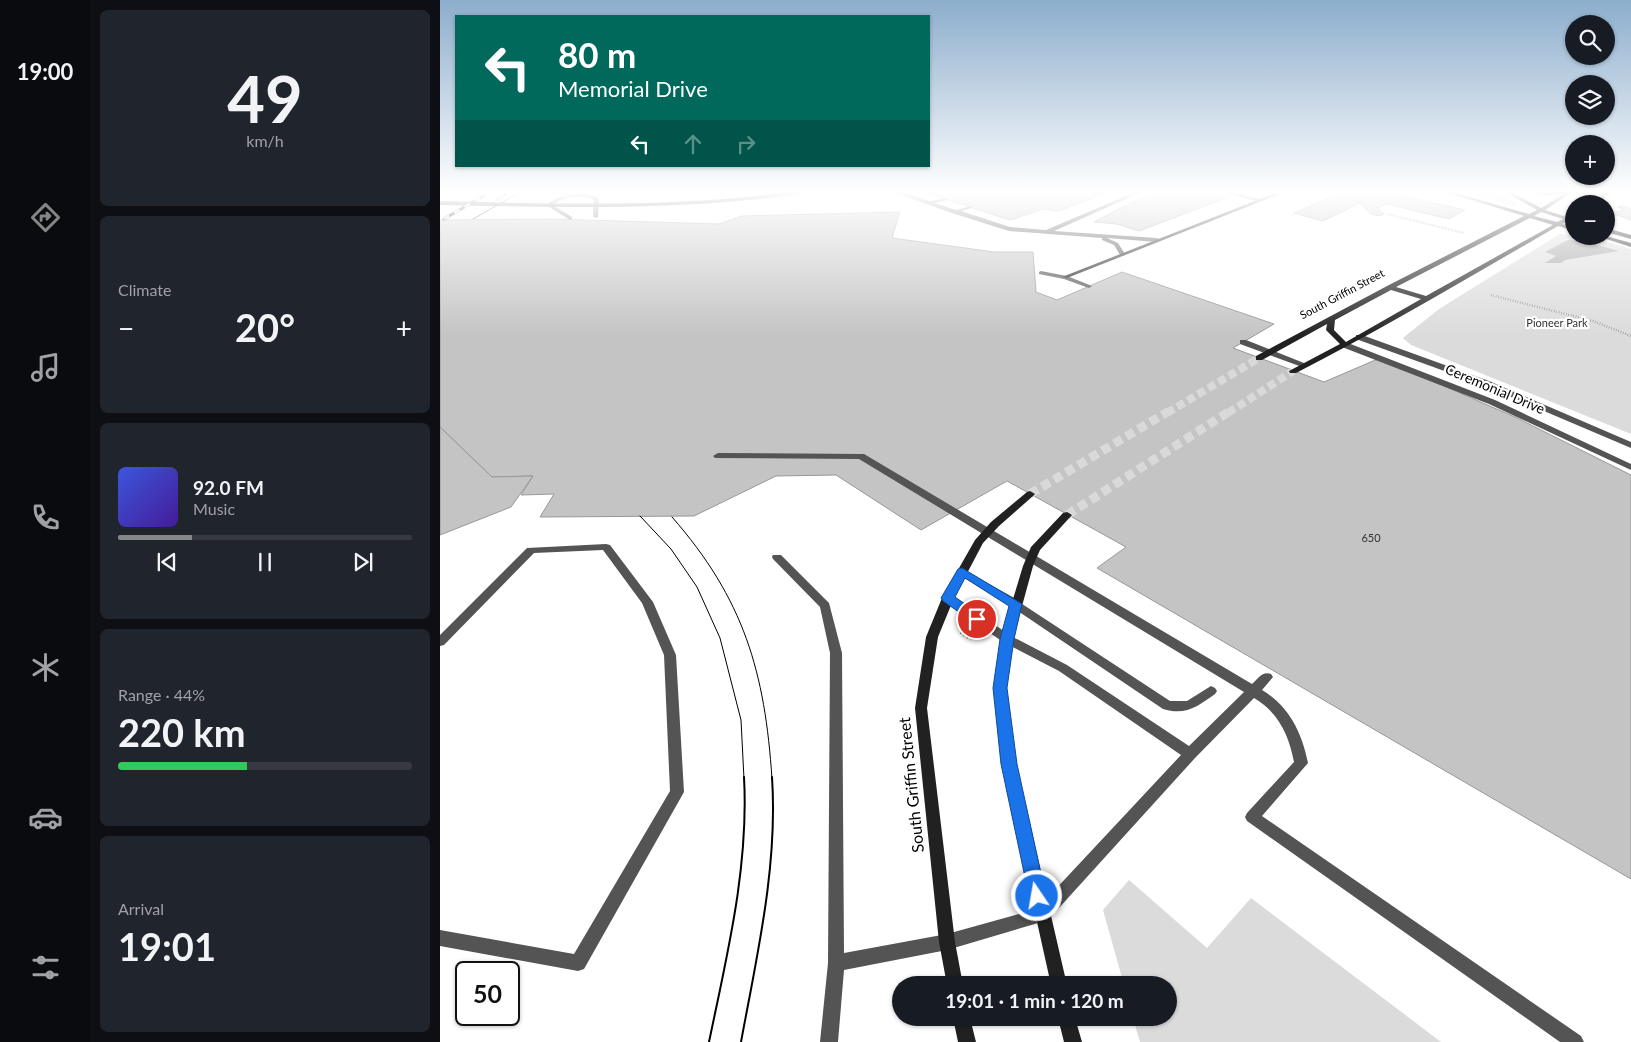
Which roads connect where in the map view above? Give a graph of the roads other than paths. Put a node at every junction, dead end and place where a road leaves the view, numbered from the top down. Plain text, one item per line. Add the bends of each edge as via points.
1 (1101, 239) edge
2 (1136, 239) edge
3 (1161, 239) edge
4 (1483, 239) edge
5 (1532, 239) edge
6 (1157, 240) junction
7 (1615, 240) edge
8 (1631, 245) edge
9 (1122, 254) junction
10 (1041, 273) dead end
11 (1065, 277) junction
12 (1089, 286) dead end
13 (1389, 287) junction
14 (1428, 298) junction
15 (1332, 318) junction
16 (1359, 337) junction
17 (1243, 342) dead end
18 (1345, 345) junction
19 (1270, 352) junction
20 (1259, 358) tunnel mouth
21 (1305, 365) junction
22 (1293, 371) tunnel mouth
23 (1631, 446) edge
24 (718, 456) dead end
25 (1631, 467) edge
26 (1030, 494) tunnel mouth
27 (1068, 514) tunnel mouth
28 (777, 557) dead end
29 (962, 572) junction
30 (948, 598) junction
31 (1016, 604) junction
32 (1007, 639) junction
33 (440, 642) edge
34 (1267, 677) dead end
35 (1211, 691) dead end
36 (1190, 754) junction
37 (1042, 915) junction
38 (440, 938) edge
39 (947, 942) junction
40 (836, 963) junction
41 (953, 976) edge
42 (1057, 976) edge
43 (964, 1026) edge
44 (1069, 1026) edge
45 (829, 1042) edge
46 (967, 1042) edge
47 (1073, 1042) edge
48 (1575, 1042) edge

1 - 9 street via 1116,244
2 - 6 street
3 - 6 main road
4 - 13 main road, South Griffin Street
5 - 14 main road
6 - 9 main road
7 - 8 main road
9 - 11 main road
10 - 11 street
11 - 12 street
13 - 14 main road
13 - 15 main road, South Griffin Street
14 - 16 main road
15 - 18 main road via 1330,330
15 - 19 main road, South Griffin Street
16 - 18 main road
16 - 23 street, Ceremonial Drive via 1486,383
17 - 19 street
18 - 21 main road
18 - 25 street, Ceremonial Drive via 1492,402
19 - 20 main road, South Griffin Street
19 - 21 street
21 - 22 main road
24 - 48 street via 861,456 1263,697 1284,716 1297,739 1302,764 1252,817
26 - 29 main road, South Griffin Street via 979,542
27 - 31 main road via 1035,548
28 - 40 street via 826,606 836,653
29 - 30 main road, South Griffin Street
29 - 31 street
30 - 32 street
30 - 39 main road, South Griffin Street via 932,637 921,708
31 - 32 main road
31 - 35 street via 1168,706 1189,706
32 - 36 street via 1063,668
32 - 37 main road via 1000,688 1008,755
33 - 38 street via 531,550 606,547 646,602 670,655 677,792 578,963
34 - 36 street
36 - 37 street
37 - 39 street
37 - 42 main road
39 - 40 street
39 - 41 main road, South Griffin Street
40 - 45 street
43 - 46 main road
44 - 47 main road

